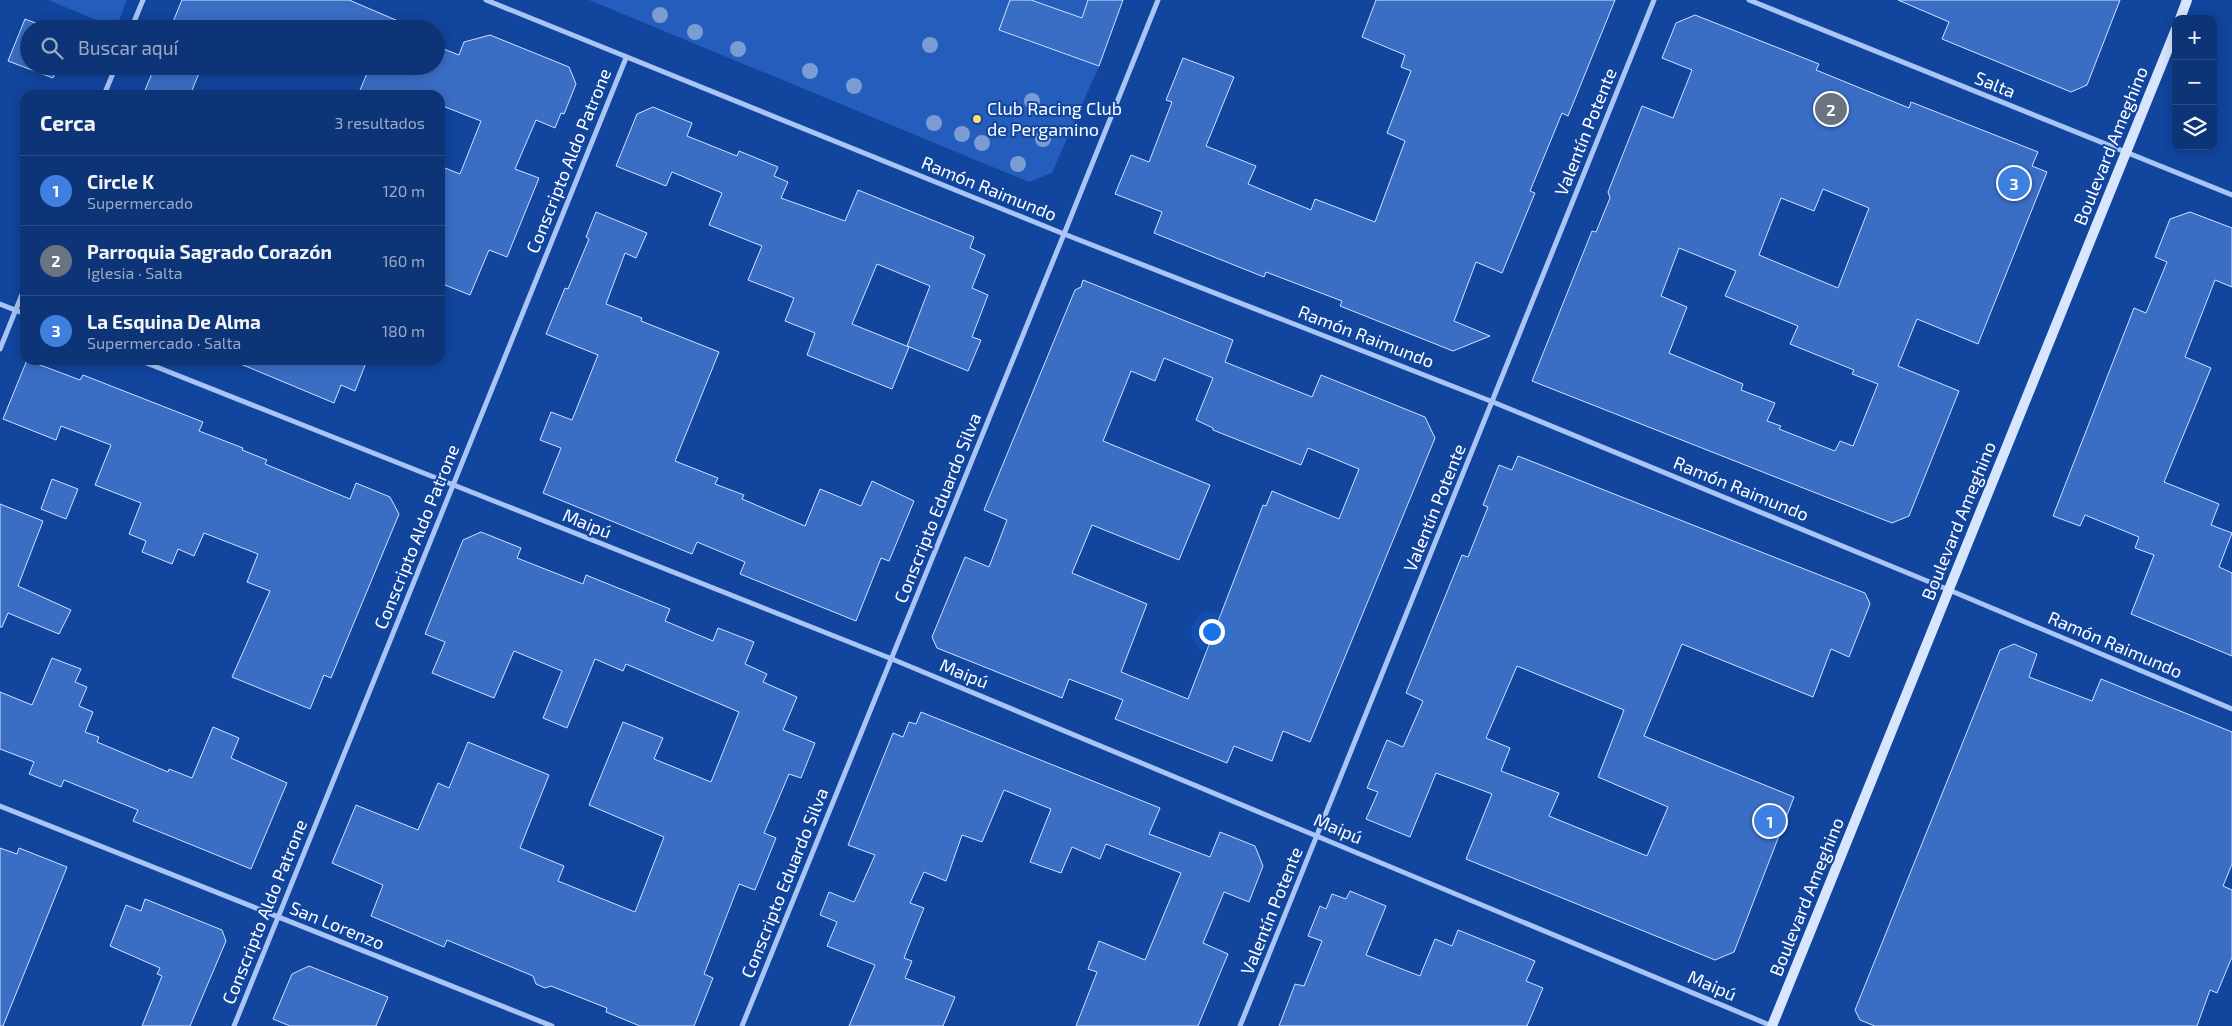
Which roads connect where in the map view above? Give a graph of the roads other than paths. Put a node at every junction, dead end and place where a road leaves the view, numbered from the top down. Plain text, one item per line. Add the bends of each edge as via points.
1 (143, 0) edge
2 (486, 0) edge
3 (1158, 0) edge
4 (1654, 0) edge
5 (1748, 0) edge
6 (2187, 0) edge
7 (2181, 15) edge
8 (135, 20) edge
9 (2172, 38) edge
10 (626, 58) junction
11 (112, 75) edge
12 (106, 90) edge
13 (2126, 152) junction
14 (2232, 195) edge
15 (1064, 234) junction
16 (20, 298) edge
17 (0, 304) edge
18 (15, 310) junction
19 (20, 312) edge
20 (0, 349) edge
21 (152, 365) edge
22 (1493, 402) junction
23 (453, 486) junction
24 (1949, 590) junction
25 (892, 659) junction
26 (2232, 710) edge
27 (0, 806) edge
28 (1317, 835) junction
29 (277, 917) junction
30 (234, 1026) edge
31 (552, 1026) edge
32 (742, 1026) edge
33 (1240, 1026) edge
34 (1772, 1026) edge

1 - 8 street
2 - 10 street, Ramón Raimundo
3 - 15 street, Conscripto Eduardo Silva
4 - 22 street, Valentín Potente
5 - 13 street, Salta
6 - 7 main road
9 - 13 main road, Boulevard Ameghino
10 - 15 street, Ramón Raimundo
10 - 23 street, Conscripto Aldo Patrone
11 - 12 street
13 - 14 street, Salta
13 - 24 main road, Boulevard Ameghino
15 - 22 street, Ramón Raimundo
15 - 25 street, Conscripto Eduardo Silva
16 - 18 street
17 - 18 street
18 - 19 street
18 - 20 street
21 - 23 street, Maipú
22 - 24 street, Ramón Raimundo
22 - 28 street, Valentín Potente
23 - 25 street, Maipú
23 - 29 street, Conscripto Aldo Patrone
24 - 26 street, Ramón Raimundo
24 - 34 main road, Boulevard Ameghino
25 - 28 street, Maipú
25 - 32 street, Conscripto Eduardo Silva
27 - 29 street, San Lorenzo
28 - 33 street, Valentín Potente
28 - 34 street, Maipú
29 - 30 street, Conscripto Aldo Patrone
29 - 31 street, San Lorenzo

